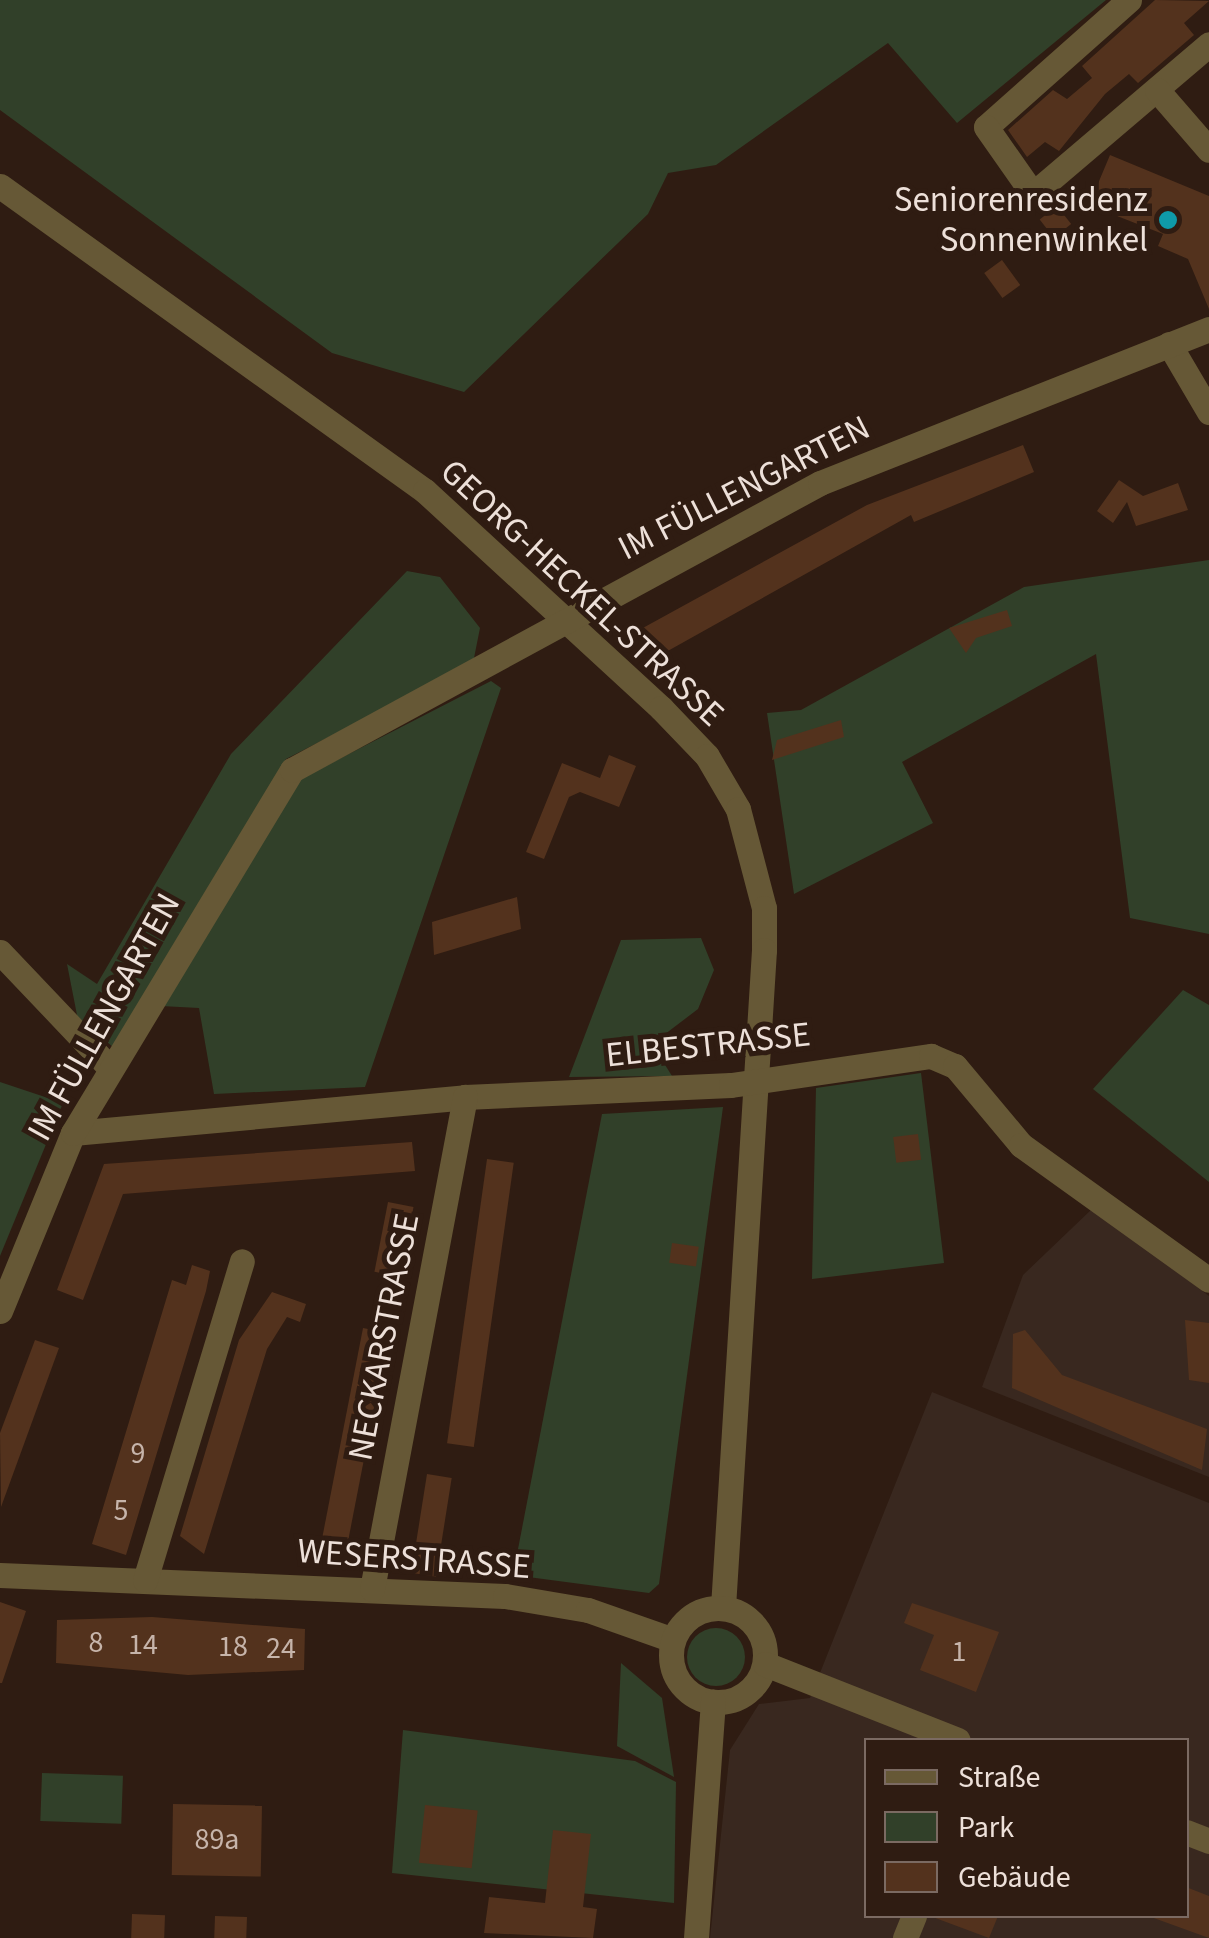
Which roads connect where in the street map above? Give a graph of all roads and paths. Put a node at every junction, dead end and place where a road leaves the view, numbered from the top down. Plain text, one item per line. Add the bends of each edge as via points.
1 (1129, 0) edge
2 (1209, 44) edge
3 (1157, 90) junction
4 (1209, 150) edge
5 (0, 186) edge
6 (1209, 329) edge
7 (1169, 344) junction
8 (1209, 412) edge
9 (568, 620) junction
10 (0, 952) edge
11 (111, 1069) junction
12 (760, 1075) junction
13 (465, 1097) junction
14 (73, 1133) junction
15 (242, 1261) dead end
16 (1209, 1280) edge
17 (0, 1311) edge
18 (0, 1575) edge
19 (144, 1580) junction
20 (372, 1590) junction
21 (722, 1608) junction
22 (673, 1640) junction
23 (765, 1664) junction
24 (713, 1702) junction
25 (953, 1738) edge
26 (696, 1938) edge

1 - 3 street via 996,115 988,142 1033,194
2 - 3 street
3 - 4 street
5 - 9 street, GEORG-HECKEL-STRASSE via 424,491
6 - 7 street, IM FÜLLENGARTEN
7 - 8 street
7 - 9 street, IM FÜLLENGARTEN via 820,483
9 - 11 street, IM FÜLLENGARTEN via 292,770 267,799
9 - 12 street, GEORG-HECKEL-STRASSE via 707,756 738,809 764,908
10 - 11 street
11 - 14 street, IM FÜLLENGARTEN
12 - 13 street, ELBESTRASSE via 731,1085
12 - 16 street, ELBESTRASSE via 944,1061 1021,1144
12 - 21 street, GEORG-HECKEL-STRASSE
13 - 14 street, ELBESTRASSE
13 - 20 street, NECKARSTRASSE
14 - 17 street, IM FÜLLENGARTEN
15 - 19 street
18 - 19 street, WESERSTRASSE
19 - 20 street, WESERSTRASSE
20 - 22 street, WESERSTRASSE via 523,1598
21 - 22 street via 693,1615
21 - 23 street via 752,1621
22 - 24 street via 683,1687
23 - 24 street via 746,1694
23 - 25 street
24 - 26 street

